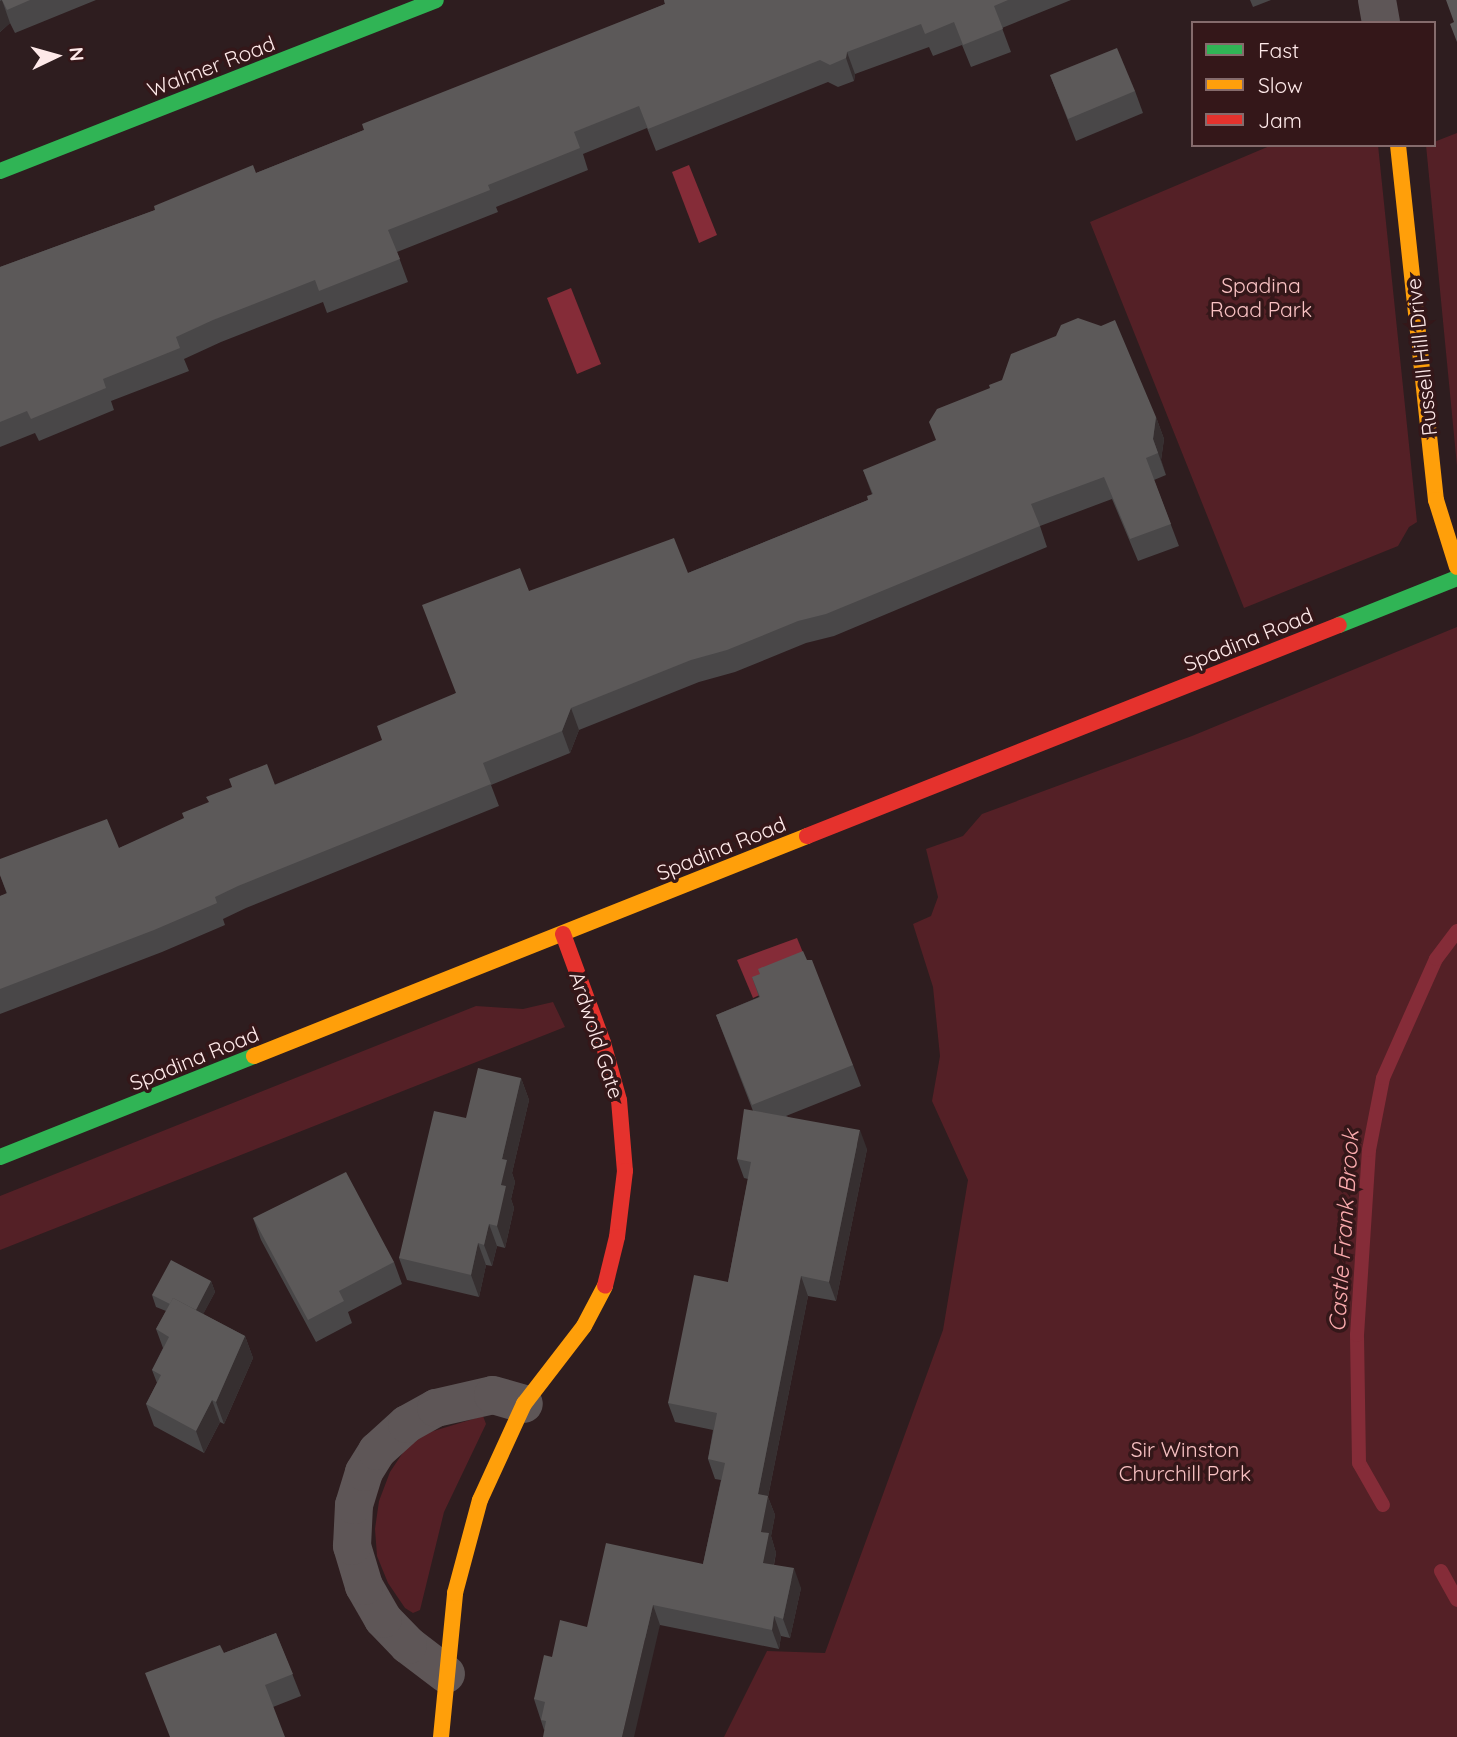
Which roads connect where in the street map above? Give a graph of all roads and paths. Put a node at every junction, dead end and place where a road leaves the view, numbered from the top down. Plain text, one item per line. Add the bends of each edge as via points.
1 (436, 0) edge
2 (1377, 0) edge
3 (1381, 21) edge
4 (1398, 147) edge
5 (0, 171) edge
6 (1457, 567) edge
7 (1457, 578) edge
8 (563, 934) junction
9 (0, 1157) edge
10 (524, 1404) junction
11 (446, 1674) junction
12 (441, 1737) edge

1 - 5 street, Walmer Road
2 - 3 street
4 - 6 street, Russell Hill Drive via 1436,500
7 - 8 street, Spadina Road
8 - 9 street, Spadina Road
8 - 10 street, Ardwold Gate via 619,1100 625,1171 617,1237 604,1289 584,1326
10 - 11 street, Ardwold Gate via 480,1500 455,1592
10 - 11 street via 493,1395 436,1408 407,1424 377,1451 354,1505 352,1546 364,1586 383,1619
11 - 12 street, Ardwold Gate

